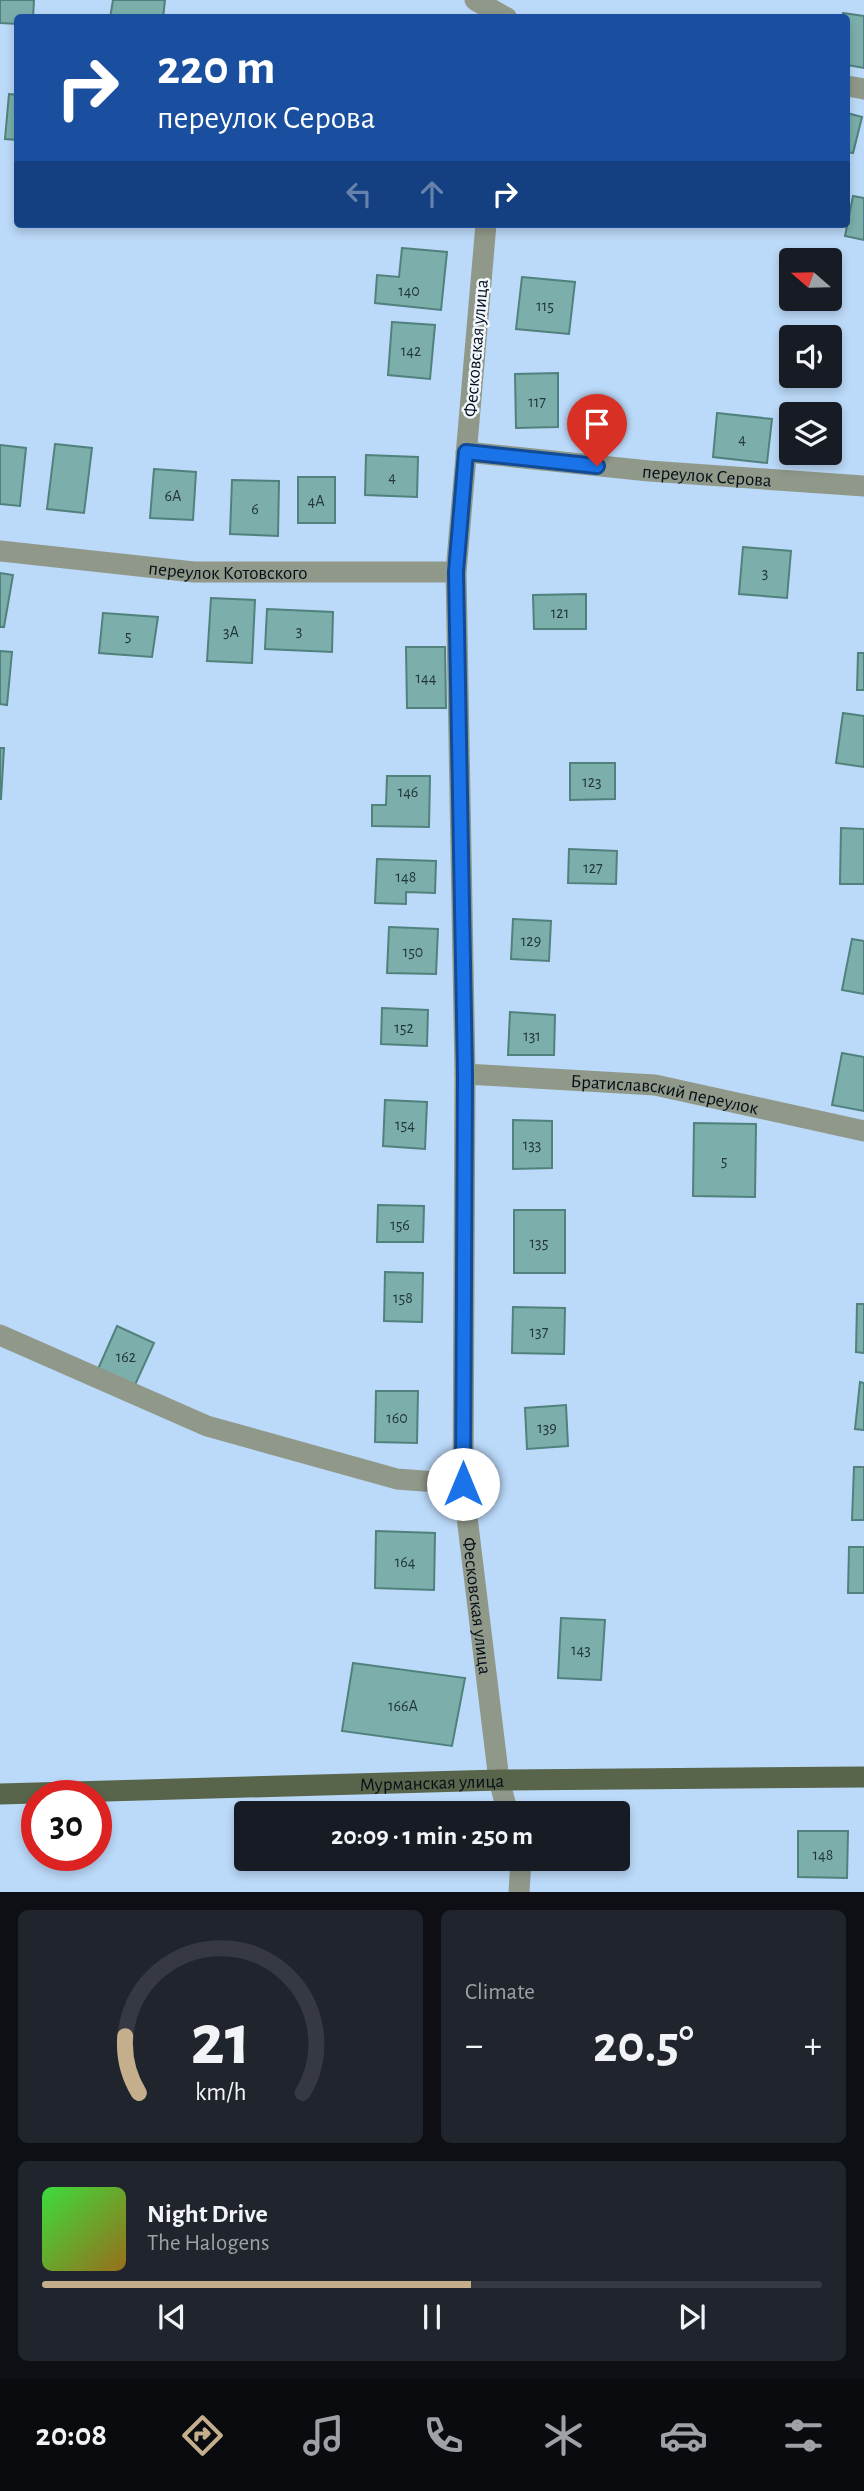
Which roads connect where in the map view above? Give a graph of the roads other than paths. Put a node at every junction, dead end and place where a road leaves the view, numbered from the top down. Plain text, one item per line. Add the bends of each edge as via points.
1 (475, 0) edge
2 (500, 14) edge
3 (486, 228) edge
4 (466, 452) junction
5 (864, 486) edge
6 (0, 551) edge
7 (456, 572) junction
8 (465, 1074) junction
9 (864, 1131) edge
10 (0, 1335) edge
11 (463, 1484) junction
12 (864, 1777) edge
13 (499, 1780) junction
14 (0, 1794) edge
15 (505, 1801) edge
16 (520, 1871) edge
17 (519, 1892) edge

1 - 2 street
3 - 4 street, Фесковская улица
4 - 5 street, переулок Серова
4 - 7 street, Фесковская улица
6 - 7 street, переулок Котовского via 194,572
7 - 8 street, Фесковская улица
8 - 9 street, Братиславский переулок via 655,1086
8 - 11 street, Фесковская улица
10 - 11 street via 207,1426 397,1479
11 - 13 street, Фесковская улица
12 - 13 main road, Мурманская улица
13 - 14 main road, Мурманская улица
13 - 15 street, Фесковская улица
16 - 17 street

